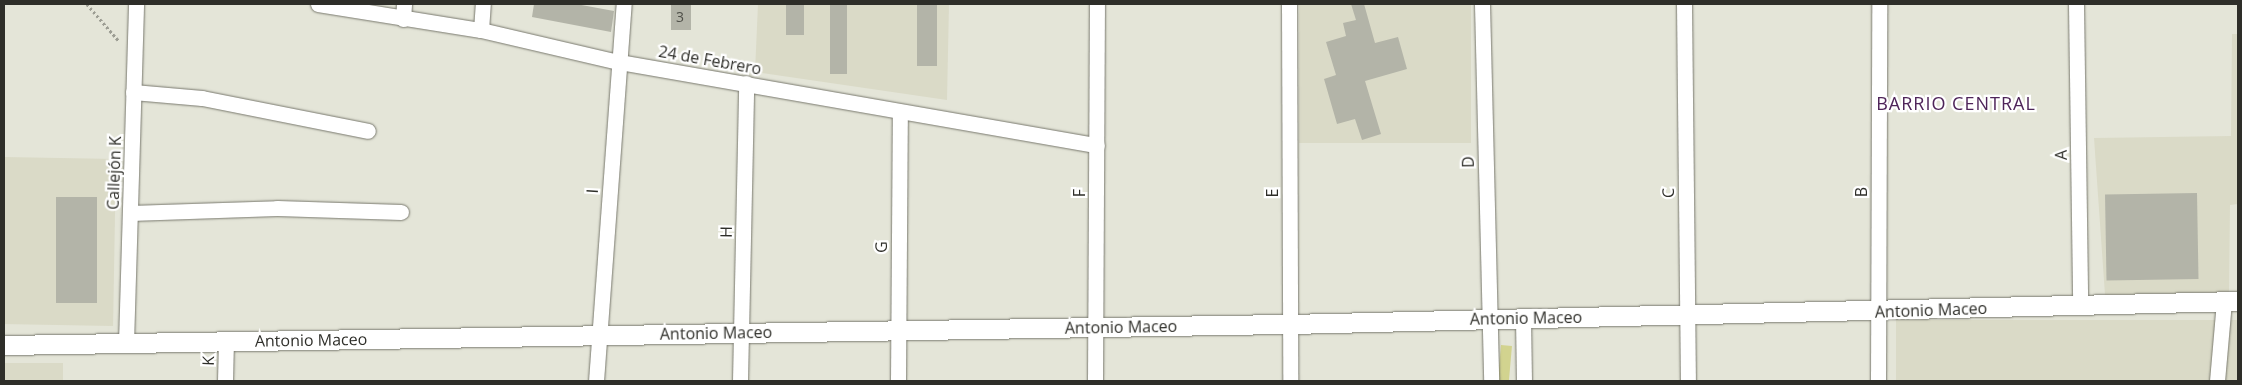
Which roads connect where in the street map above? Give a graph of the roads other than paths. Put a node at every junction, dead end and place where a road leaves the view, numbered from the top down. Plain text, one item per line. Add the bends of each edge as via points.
1 (136, 4) edge
2 (318, 4) edge
3 (404, 4) edge
4 (483, 4) edge
5 (624, 4) edge
6 (1096, 4) edge
7 (1289, 4) edge
8 (1482, 4) edge
9 (1684, 4) edge
10 (1879, 4) edge
11 (2076, 4) edge
12 (403, 19) junction
13 (481, 30) junction
14 (619, 62) junction
15 (746, 84) junction
16 (133, 92) junction
17 (900, 113) junction
18 (368, 132) dead end
19 (1097, 145) junction
20 (130, 212) junction
21 (401, 212) dead end
22 (2231, 300) edge
23 (2080, 306) junction
24 (1878, 312) junction
25 (1687, 314) junction
26 (1524, 318) junction
27 (1490, 319) junction
28 (1290, 324) junction
29 (1095, 327) junction
30 (898, 330) junction
31 (741, 333) junction
32 (599, 335) junction
33 (226, 341) junction
34 (126, 343) junction
35 (4, 345) edge
36 (225, 381) edge
37 (596, 381) edge
38 (740, 381) edge
39 (898, 381) edge
40 (1095, 381) edge
41 (1290, 381) edge
42 (1491, 381) edge
43 (1524, 381) edge
44 (1688, 381) edge
45 (1878, 381) edge
46 (2217, 381) edge

1 - 16 street, Callejón K
2 - 12 street, 24 de Febrero
3 - 12 street
4 - 13 street
5 - 14 street, I
6 - 19 street, F
7 - 28 street, E
8 - 27 street, D
9 - 25 street, C
10 - 24 street, B
11 - 23 street, A
12 - 13 street, 24 de Febrero
13 - 14 street, 24 de Febrero
14 - 15 street, 24 de Febrero
14 - 32 street, I
15 - 17 street, 24 de Febrero
15 - 31 street, H
16 - 18 street via 202,98
16 - 20 street, Callejón K
17 - 19 street, 24 de Febrero
17 - 30 street, G
19 - 29 street, F
20 - 21 street via 277,208
20 - 34 street, Callejón K
22 - 23 main road, Antonio Maceo
22 - 46 street
23 - 24 main road, Antonio Maceo
24 - 25 main road, Antonio Maceo
24 - 45 street, B
25 - 26 main road, Antonio Maceo
25 - 44 street, C
26 - 27 main road, Antonio Maceo
26 - 43 street
27 - 28 main road, Antonio Maceo
27 - 42 street, D
28 - 29 main road, Antonio Maceo
28 - 41 street, E
29 - 30 main road, Antonio Maceo
29 - 40 street, F
30 - 31 main road, Antonio Maceo
30 - 39 street, G
31 - 32 main road, Antonio Maceo
31 - 38 street, H
32 - 33 main road, Antonio Maceo
32 - 37 street, I
33 - 34 main road, Antonio Maceo
33 - 36 street, K
34 - 35 main road, Antonio Maceo

